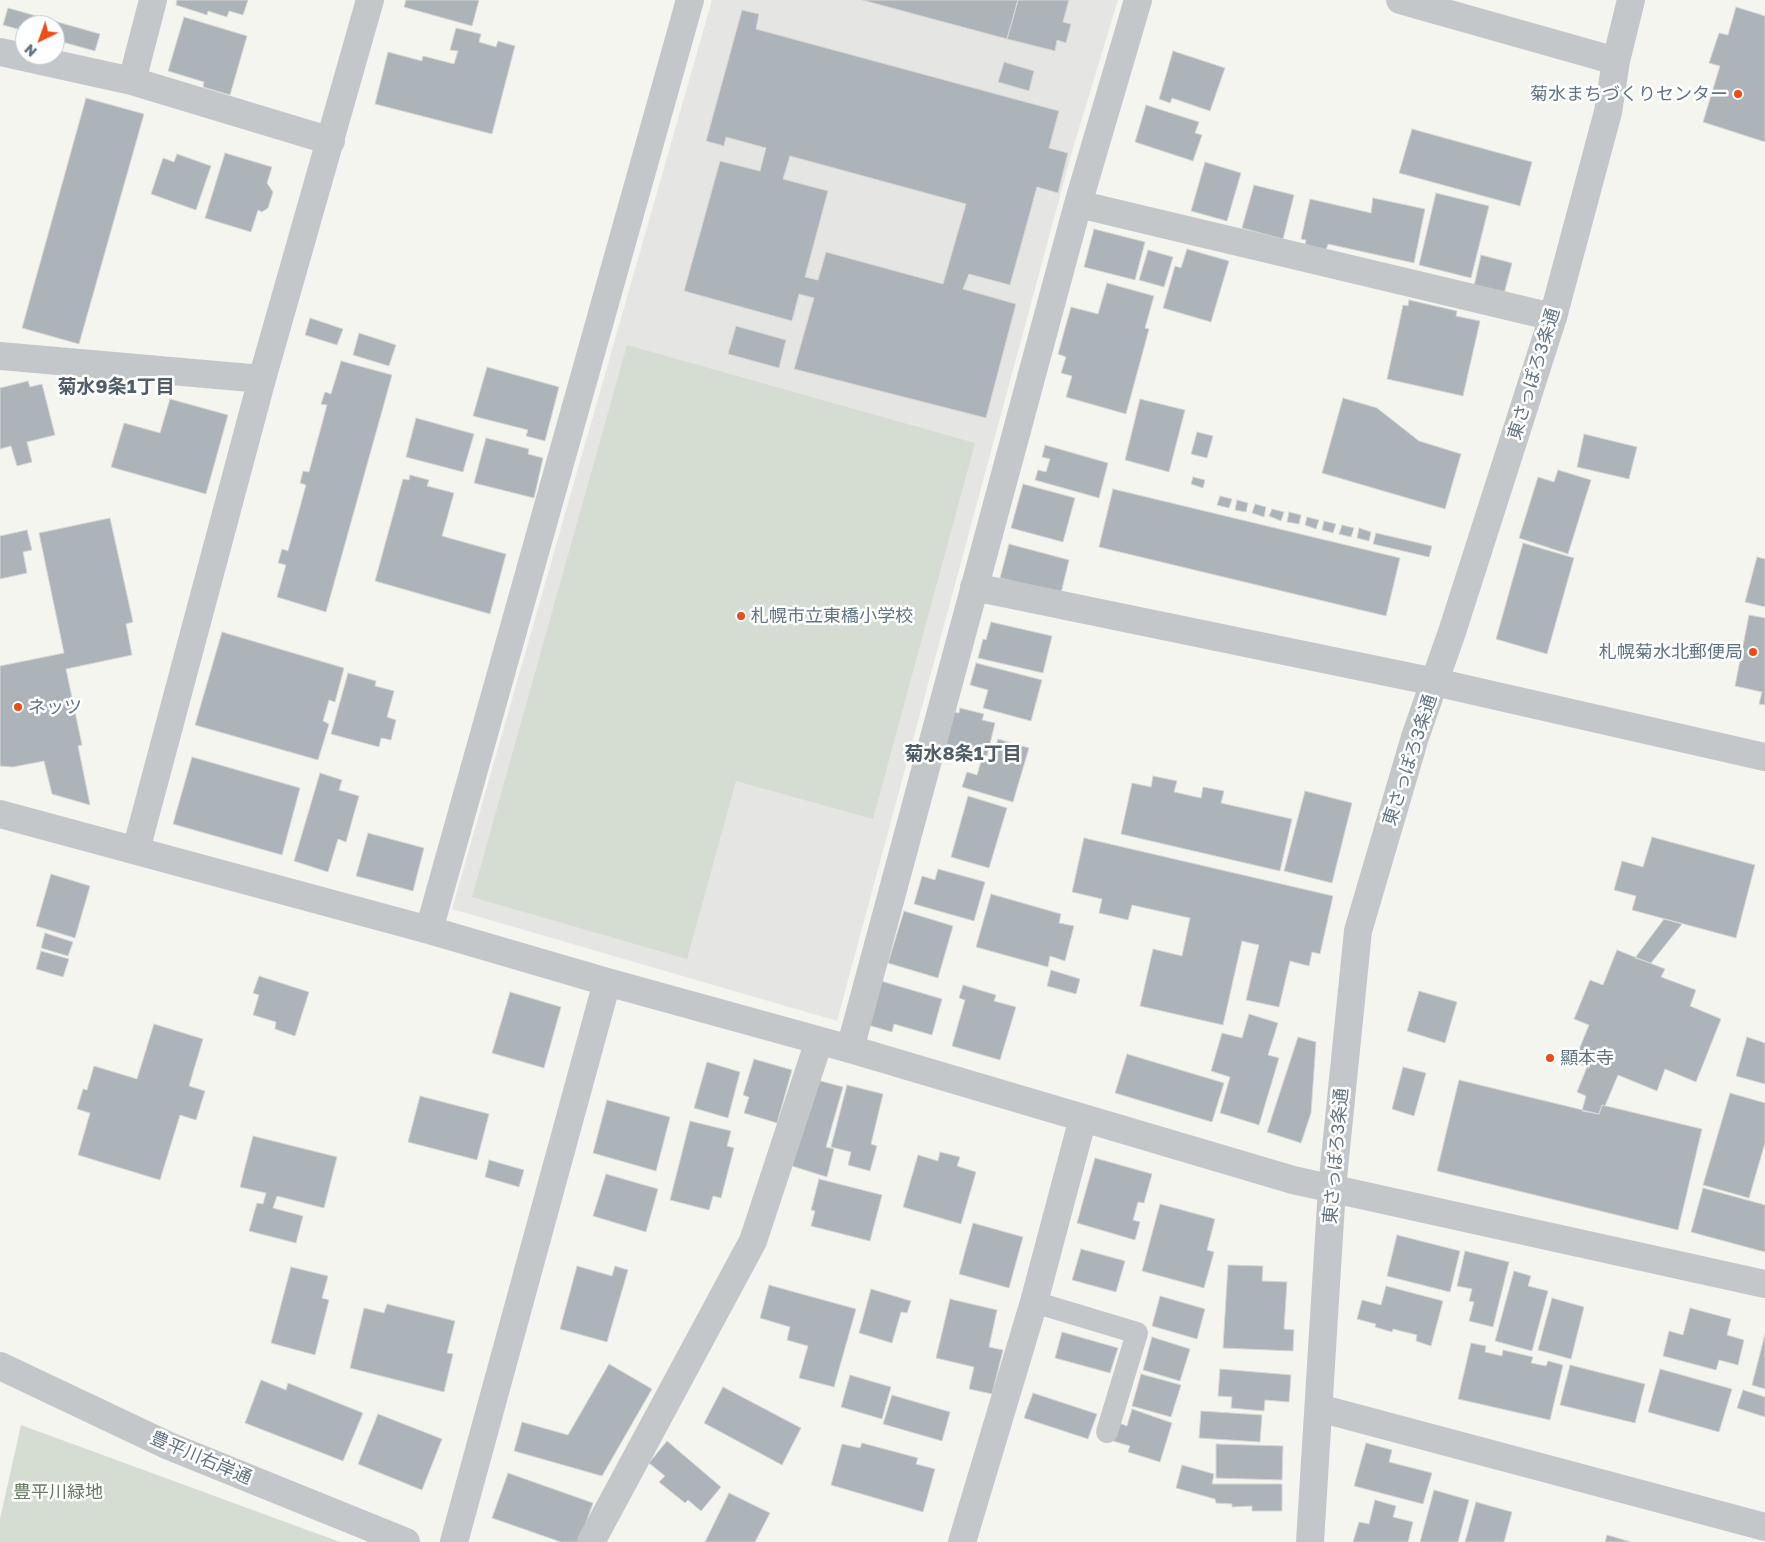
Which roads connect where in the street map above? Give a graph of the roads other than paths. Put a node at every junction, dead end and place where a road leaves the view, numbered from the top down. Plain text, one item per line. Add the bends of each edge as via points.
1 (153, 0) edge
2 (370, 0) edge
3 (690, 0) edge
4 (1138, 0) edge
5 (1400, 0) edge
6 (1631, 0) edge
7 (0, 52) edge
8 (1616, 61) junction
9 (132, 81) junction
10 (331, 141) junction
11 (1078, 204) junction
12 (1553, 317) junction
13 (0, 356) edge
14 (262, 379) junction
15 (974, 587) junction
16 (1435, 682) junction
17 (1765, 757) edge
18 (0, 814) edge
19 (136, 850) junction
20 (429, 930) junction
21 (607, 982) junction
22 (820, 1041) junction
23 (850, 1049) junction
24 (1083, 1118) junction
25 (1332, 1188) junction
26 (1765, 1284) edge
27 (1034, 1302) junction
28 (0, 1366) edge
29 (1319, 1408) junction
30 (1107, 1432) dead end
31 (1765, 1527) edge
32 (406, 1542) edge
33 (454, 1542) edge
34 (591, 1542) edge
35 (962, 1542) edge
36 (1310, 1542) edge

1 - 9 street
2 - 10 street
3 - 20 street
4 - 11 street
5 - 8 street
6 - 8 street, 東さっぽろ3条通
7 - 9 street
8 - 12 street, 東さっぽろ3条通 via 1608,112
9 - 10 street
10 - 14 street
11 - 12 street
11 - 15 street
12 - 16 street, 東さっぽろ3条通
13 - 14 street
14 - 19 street
15 - 16 street
15 - 23 street
16 - 17 street
16 - 25 street, 東さっぽろ3条通 via 1415,737 1358,931
18 - 19 street
19 - 20 street
20 - 21 street
21 - 22 street
21 - 33 street
22 - 23 street
22 - 34 street via 753,1242
23 - 24 street
24 - 25 street via 1293,1180
24 - 27 street
25 - 26 street
25 - 29 street, 東さっぽろ3条通
27 - 30 lane via 1137,1332
27 - 35 street
28 - 32 street, 豊平川右岸通 via 169,1446
29 - 31 street
29 - 36 street, 東さっぽろ3条通

